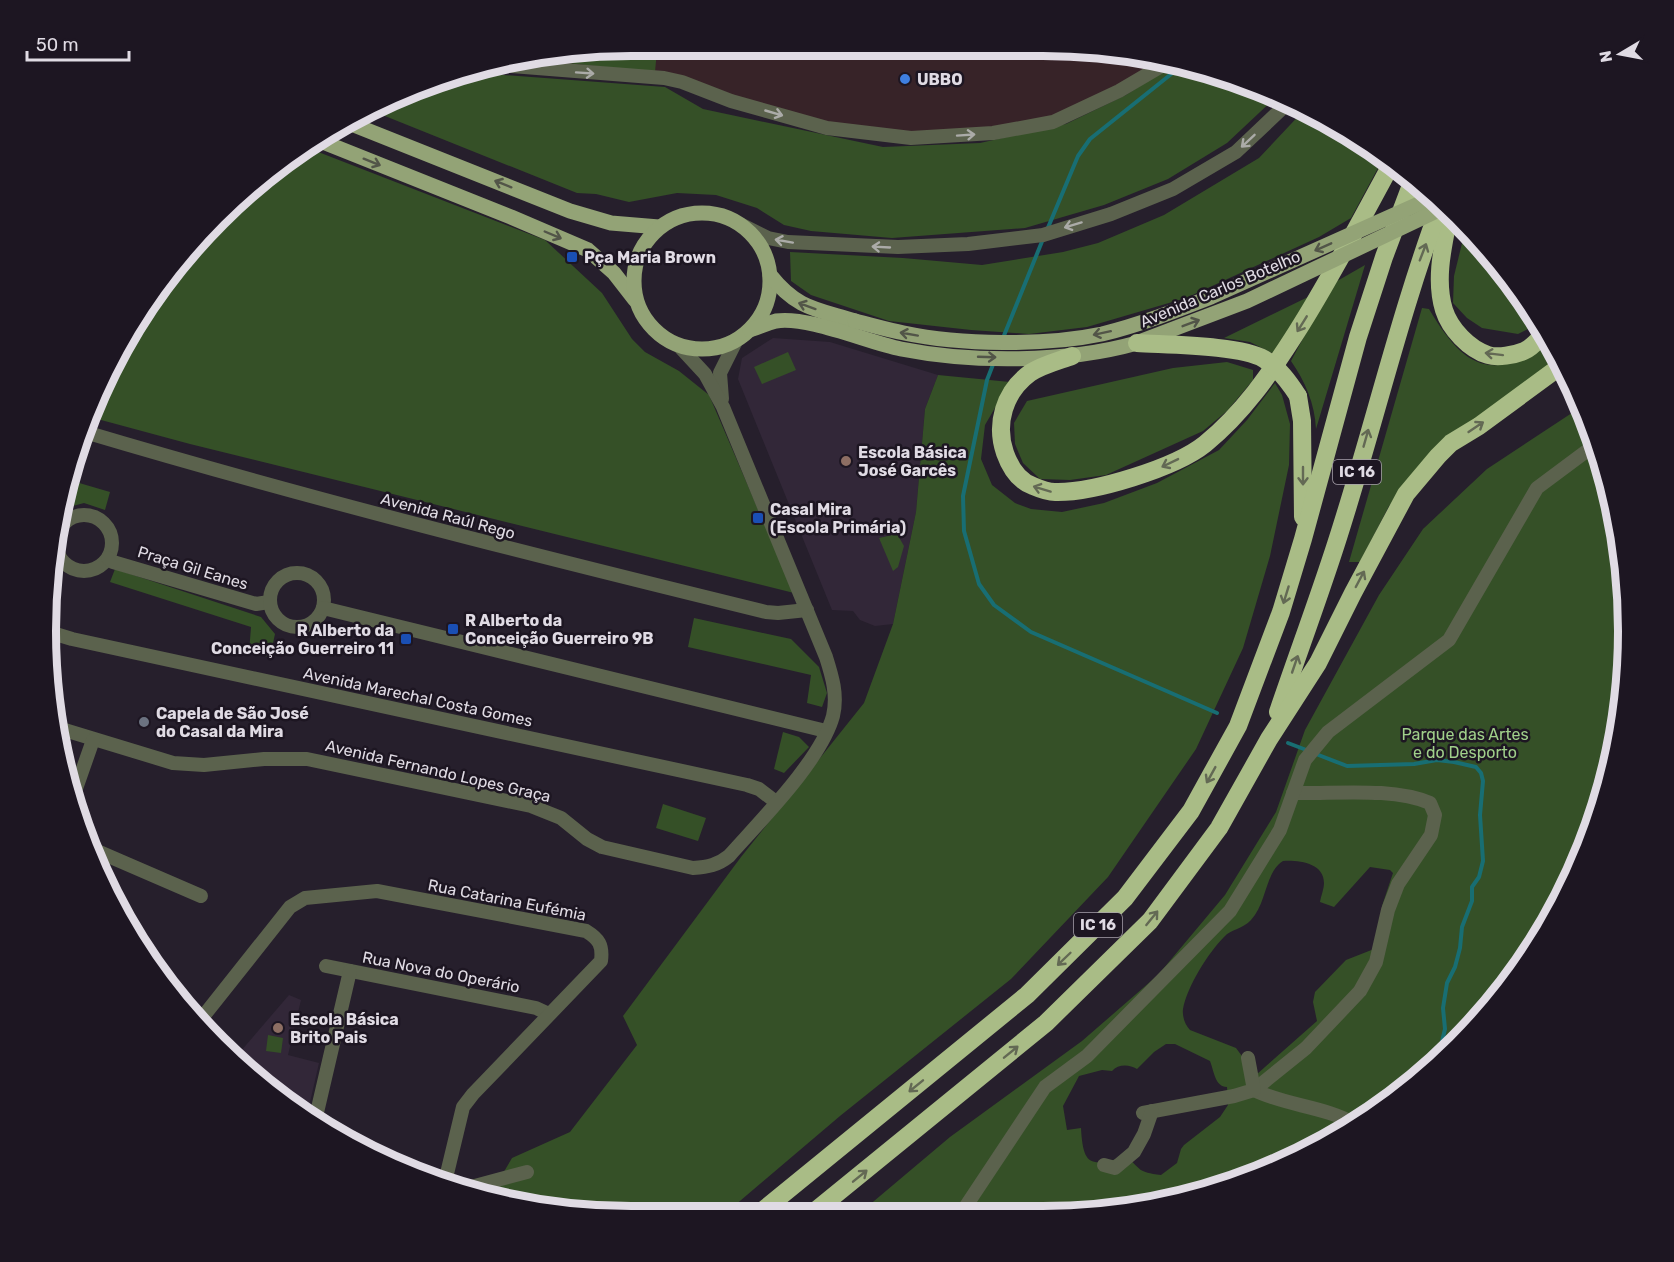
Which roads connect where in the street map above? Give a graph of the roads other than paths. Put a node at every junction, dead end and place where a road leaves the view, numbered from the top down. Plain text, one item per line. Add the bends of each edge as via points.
1 (520, 67) edge
2 (1159, 68) edge
3 (1283, 108) edge
4 (356, 126) edge
5 (326, 143) edge
6 (1388, 170) edge
7 (1410, 188) edge
8 (1425, 201) edge
9 (1436, 211) edge
10 (1437, 212) edge
11 (1448, 222) edge
12 (742, 225) junction
13 (659, 226) junction
14 (770, 275) junction
15 (636, 301) junction
16 (750, 330) junction
17 (1539, 339) edge
18 (736, 341) junction
19 (1137, 343) junction
20 (680, 347) junction
21 (1072, 356) junction
22 (1556, 370) edge
23 (723, 407) junction
24 (91, 434) edge
25 (1589, 449) edge
26 (67, 520) edge
27 (1303, 539) junction
28 (108, 558) junction
29 (60, 559) edge
30 (269, 602) junction
31 (323, 608) junction
32 (807, 610) junction
33 (56, 634) edge
34 (65, 730) edge
35 (826, 731) junction
36 (1269, 739) junction
37 (93, 740) junction
38 (77, 786) edge
39 (1293, 794) junction
40 (776, 802) junction
41 (100, 852) edge
42 (201, 897) dead end
43 (326, 966) dead end
44 (350, 971) junction
45 (549, 1014) junction
46 (203, 1016) edge
47 (1248, 1058) dead end
48 (1254, 1090) junction
49 (317, 1113) edge
50 (1345, 1121) edge
51 (1104, 1165) dead end
52 (527, 1172) dead end
53 (446, 1176) edge
54 (477, 1185) edge
55 (768, 1206) edge
56 (821, 1206) edge
57 (966, 1206) edge

1 -> 2 street via 664,78 827,128 911,138 993,133 1053,122
3 -> 12 street via 1236,152 1173,189 1043,235 898,247 788,242 768,238
13 -> 4 main road via 611,223 570,210
5 -> 15 main road via 588,250 614,273
6 -> 21 highway via 1314,306 1272,370 1243,409 1203,446 1163,466 1099,488 1053,492 1031,486 1011,469 1002,443 1001,416 1010,394 1030,374
7 - 27 highway, IC 16 via 1358,337
8 -> 14 main road, Avenida Carlos Botelho, bridge via 1211,297 1101,334 1048,340 967,340 905,334 803,305 789,297
19 -> 9 main road, Avenida Carlos Botelho, bridge via 1247,300
36 -> 10 highway, IC 16 via 1336,543 1419,260
17 -> 11 highway via 1526,351 1502,356 1488,355 1458,335 1444,311 1440,284
12 - 13 main road via 722,215 700,212 678,216
12 - 14 main road via 758,241
13 - 15 main road via 636,260
14 - 16 main road via 763,313
15 - 20 main road via 645,321 661,337
16 - 18 main road
16 -> 21 main road, Avenida Carlos Botelho via 777,321 799,321 900,349 1010,358
18 - 20 main road via 702,350
18 - 23 street via 720,373
19 - 21 main road, Avenida Carlos Botelho
19 -> 27 highway, bridge via 1249,353 1264,359 1285,376 1299,396 1302,420
20 - 23 street via 705,374
36 -> 22 highway via 1318,663 1406,494 1451,443
23 - 32 street, Avenida Fernando Lopes Graça
24 - 32 street, Avenida Raúl Rego via 472,540 766,612
25 - 39 street via 1537,488 1449,640 1328,732 1305,760
26 - 28 street via 79,515 104,523 112,540
27 -> 55 highway, IC 16 via 1281,612 1238,726 1191,811 1125,898 1027,995
28 - 29 street via 93,570 84,571 66,566
28 - 30 street, Praça Gil Eanes via 256,604
30 - 31 street via 279,621 294,628 314,622
30 - 31 street, Praça Gil Eanes via 279,579 294,572 303,573 321,586
31 - 35 street
32 - 35 street, Avenida Fernando Lopes Graça via 835,689
33 - 40 street, Avenida Marechal Costa Gomes via 747,785
34 - 37 street, Avenida Fernando Lopes Graça
35 - 40 street, Avenida Fernando Lopes Graça via 816,753
56 -> 36 highway, IC 16 via 1046,1023 1150,921 1219,828
37 - 38 street
37 - 40 street, Avenida Fernando Lopes Graça via 173,763 307,759 398,777 531,806 561,818 602,847 693,868 713,866 729,856
39 - 48 street via 1415,796 1430,803 1435,815 1431,835 1398,884 1376,962 1360,991 1306,1048
39 - 57 street via 1280,830 1230,911 1087,1056 1045,1087
41 - 42 street
43 - 44 street, Rua Nova do Operário
44 - 45 street, Rua Nova do Operário via 536,1008
44 - 49 street
45 - 46 street, Rua Catarina Eufémia via 601,961 603,949 597,938 586,931 377,891 304,898 290,907
45 - 53 street, Rua Catarina Eufémia via 463,1107
47 - 48 street
48 - 50 street
48 - 51 street via 1148,1112 1144,1134 1134,1152 1115,1168
52 - 54 street

